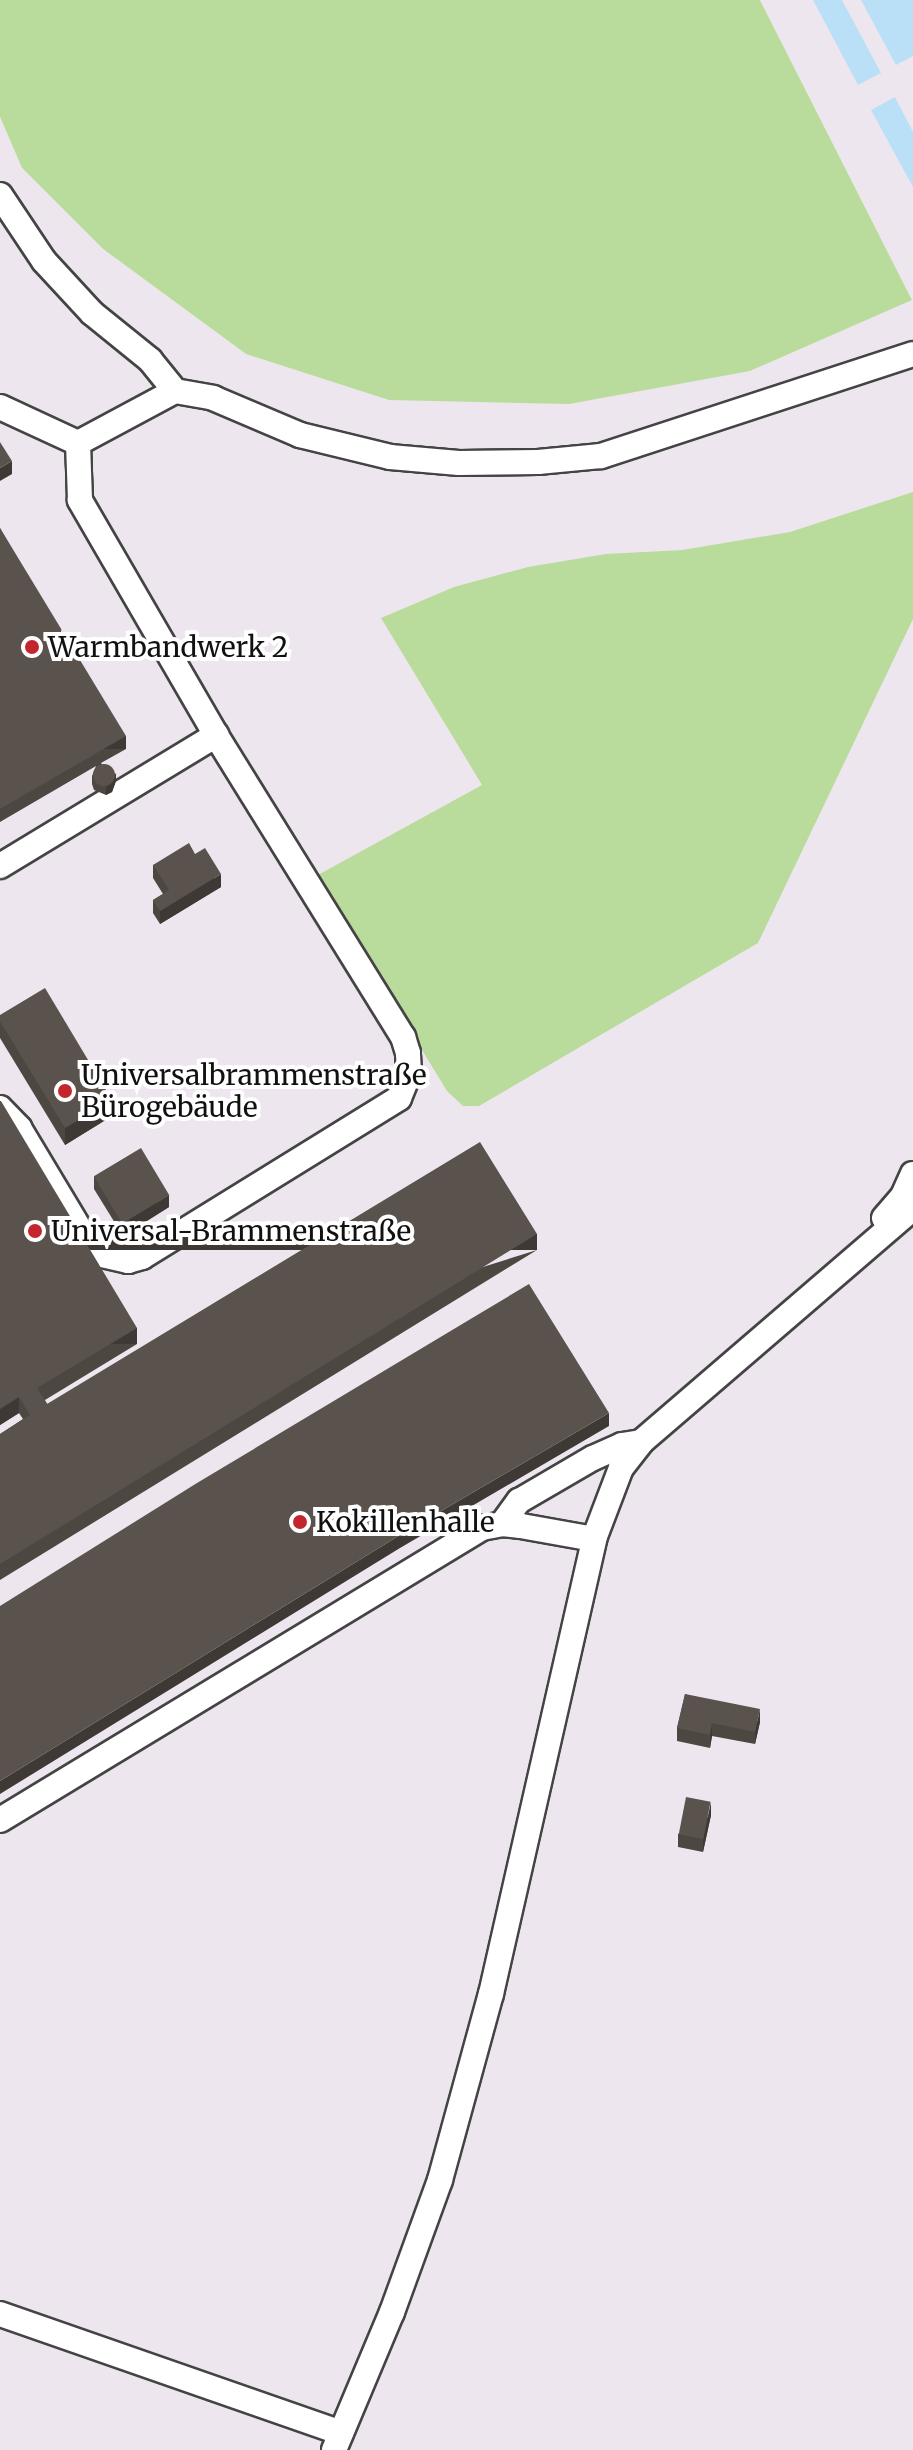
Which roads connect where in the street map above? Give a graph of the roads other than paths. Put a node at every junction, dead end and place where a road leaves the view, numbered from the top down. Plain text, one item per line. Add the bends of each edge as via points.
1 (0, 195) edge
2 (913, 354) edge
3 (175, 391) junction
4 (0, 407) edge
5 (78, 443) junction
6 (216, 735) junction
7 (0, 866) edge
8 (0, 1108) edge
9 (913, 1174) edge
10 (913, 1208) edge
11 (840, 1272) junction
12 (641, 1442) junction
13 (502, 1524) junction
14 (594, 1539) junction
15 (0, 1820) edge
16 (0, 2314) edge
17 (337, 2441) edge

1 - 3 lane via 44,261 92,313 150,360
2 - 3 lane via 601,456 498,464 390,457 345,448 255,419 213,398
3 - 5 lane
4 - 5 lane
5 - 6 lane via 80,500
6 - 7 lane
6 - 8 lane via 403,1037 409,1073 399,1098 128,1261 102,1255 88,1243 19,1128
9 - 11 lane via 903,1196
10 - 11 lane
11 - 12 lane
12 - 13 lane via 593,1458 519,1501
12 - 14 lane via 621,1468
13 - 14 lane
13 - 15 lane via 482,1528
14 - 17 lane via 491,1994 440,2180
16 - 17 lane

